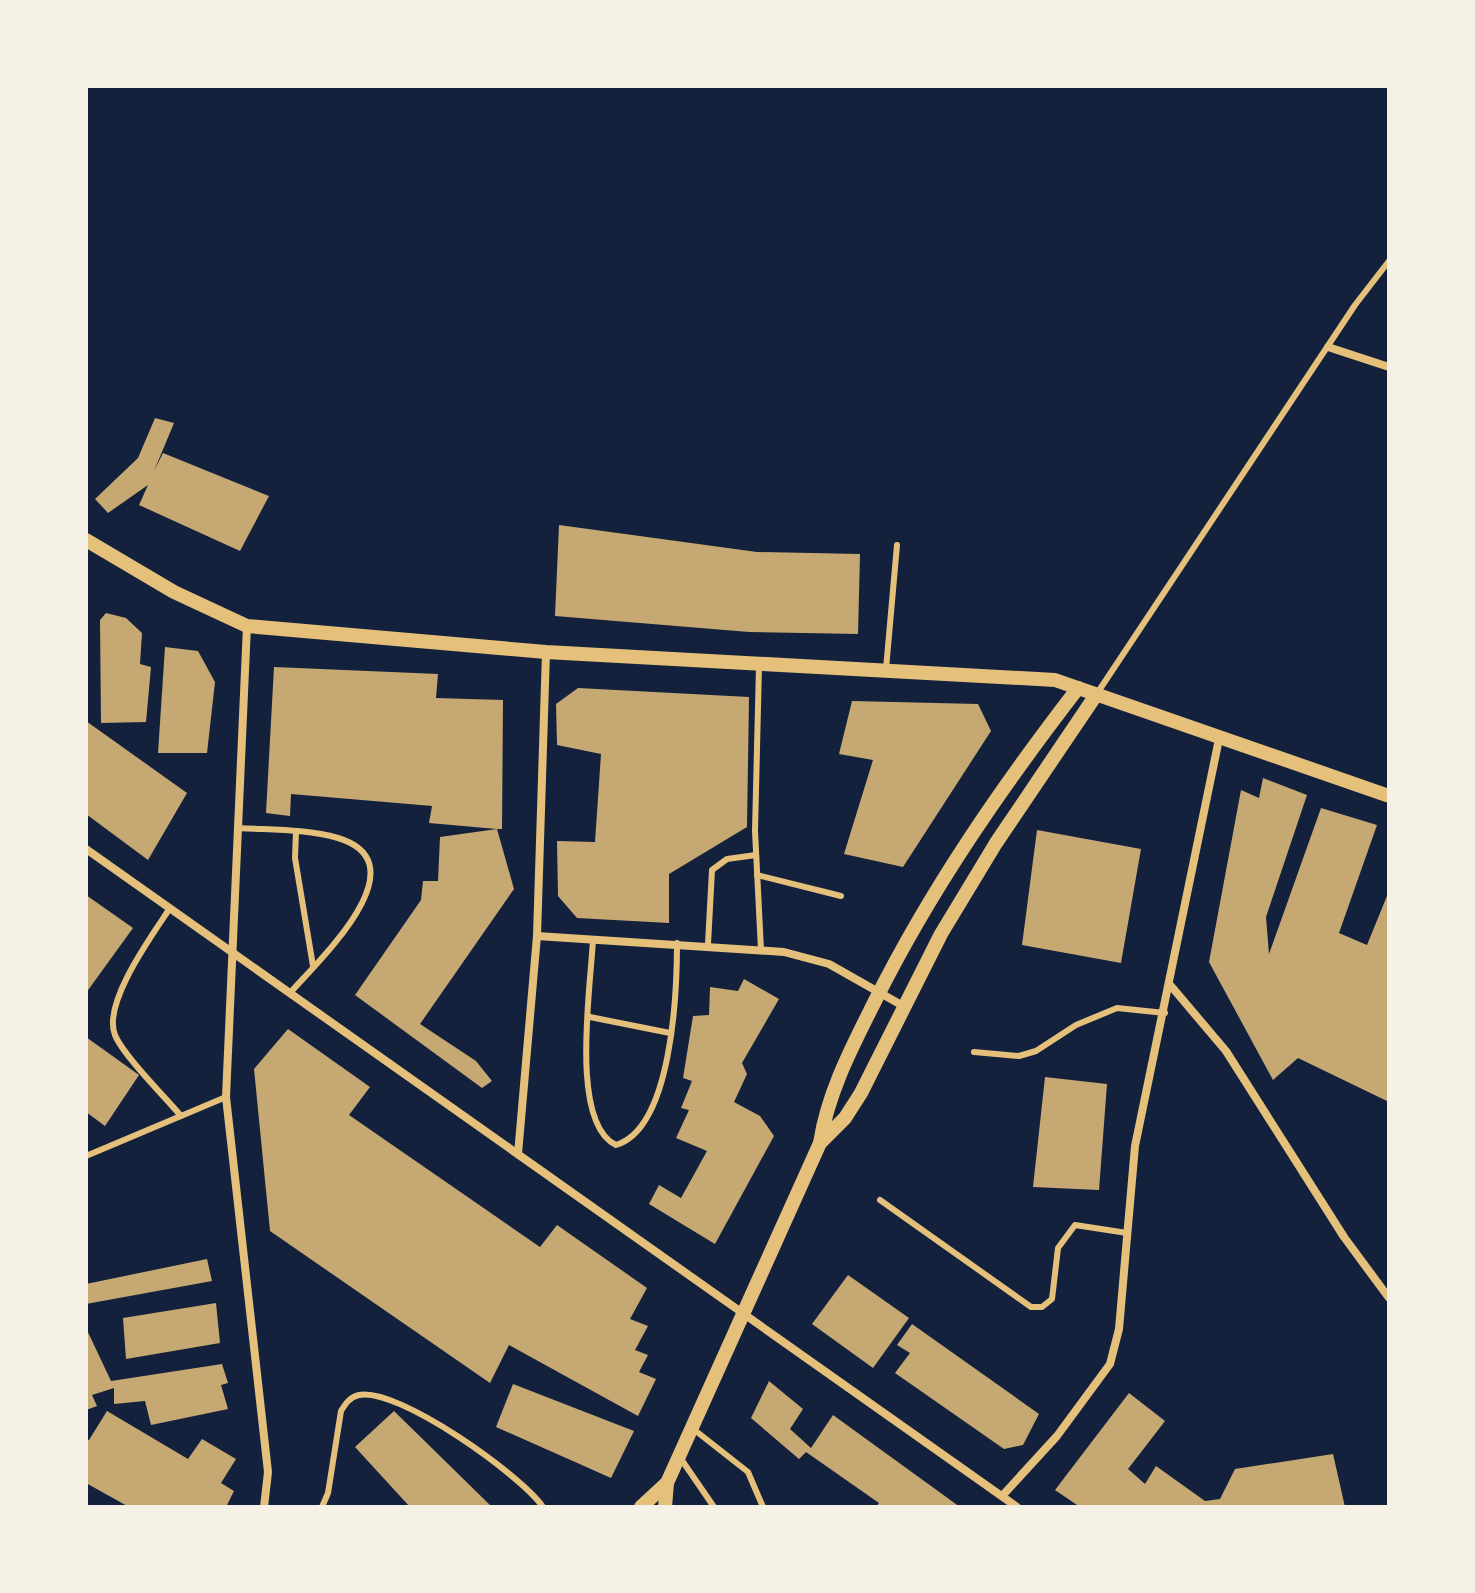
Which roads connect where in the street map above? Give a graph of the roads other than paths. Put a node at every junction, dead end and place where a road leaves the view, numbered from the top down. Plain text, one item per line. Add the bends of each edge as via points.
1 (1389, 261) edge
2 (1328, 347) junction
3 (1389, 367) edge
4 (86, 540) edge
5 (897, 545) dead end
6 (247, 626) junction
7 (546, 652) junction
8 (759, 663) junction
9 (886, 669) junction
10 (1078, 688) junction
11 (1096, 695) junction
12 (1219, 739) junction
13 (1389, 796) edge
14 (239, 828) junction
15 (296, 832) junction
16 (86, 849) edge
17 (756, 855) junction
18 (757, 875) junction
19 (841, 896) dead end
20 (170, 908) junction
21 (537, 936) junction
22 (593, 939) junction
23 (677, 943) junction
24 (708, 944) junction
25 (761, 950) junction
26 (234, 954) junction
27 (313, 966) junction
28 (1171, 986) junction
29 (290, 993) junction
30 (879, 993) junction
31 (905, 1007) junction
32 (1165, 1013) junction
33 (590, 1017) junction
34 (670, 1033) junction
35 (974, 1052) dead end
36 (226, 1097) junction
37 (181, 1116) junction
38 (820, 1143) junction
39 (518, 1154) junction
40 (86, 1156) edge
41 (880, 1200) dead end
42 (1127, 1233) junction
43 (1389, 1298) edge
44 (745, 1313) junction
45 (692, 1428) junction
46 (679, 1456) junction
47 (667, 1483) junction
48 (1003, 1495) junction
49 (268, 1505) edge
50 (322, 1507) edge
51 (543, 1507) edge
52 (641, 1507) edge
53 (665, 1507) edge
54 (714, 1507) edge
55 (763, 1507) edge
56 (1017, 1507) edge

1 - 2 lane
2 - 3 street
2 - 11 lane
4 - 6 street via 174,592
5 - 9 lane
6 - 7 street
6 - 14 street
7 - 8 street
7 - 21 street
8 - 9 street
8 - 17 lane
9 - 10 street via 1023,676
10 - 11 street
10 - 30 street via 960,849
11 - 12 street
11 - 31 street via 988,856
12 - 13 street
12 - 28 street
14 - 15 lane
14 - 26 street
15 - 27 lane via 295,858
15 - 27 lane via 341,838 356,846 368,861 370,876 347,932
16 - 20 street
17 - 18 lane
17 - 24 lane via 727,859 712,870
18 - 19 lane
18 - 25 lane
20 - 26 street
20 - 37 lane via 122,990 112,1025 119,1042
21 - 22 street
21 - 39 street
22 - 23 street
22 - 33 lane
23 - 24 street
23 - 34 lane
24 - 25 street
25 - 30 street via 829,964
26 - 29 street
26 - 36 street
27 - 29 lane
28 - 32 street
28 - 43 street via 1226,1051
29 - 39 street
30 - 31 street
30 - 38 street via 829,1099
31 - 38 street via 861,1093
32 - 35 lane via 1117,1008 1076,1025 1036,1051 1019,1056
32 - 42 street via 1135,1146
33 - 34 lane
33 - 34 lane via 587,1095 596,1127 616,1145 634,1135 653,1108
36 - 37 lane
36 - 49 street
37 - 40 lane
38 - 44 street
39 - 44 street
41 - 42 lane via 1031,1307 1052,1299 1058,1248 1075,1225
42 - 48 street via 1119,1329 1110,1364 1057,1436
44 - 45 street
44 - 48 street
45 - 46 street
45 - 55 lane via 748,1472
46 - 47 street
46 - 54 lane
47 - 52 street
47 - 53 street
48 - 56 street
50 - 51 lane via 341,1411 349,1399 362,1394 407,1409 497,1461

